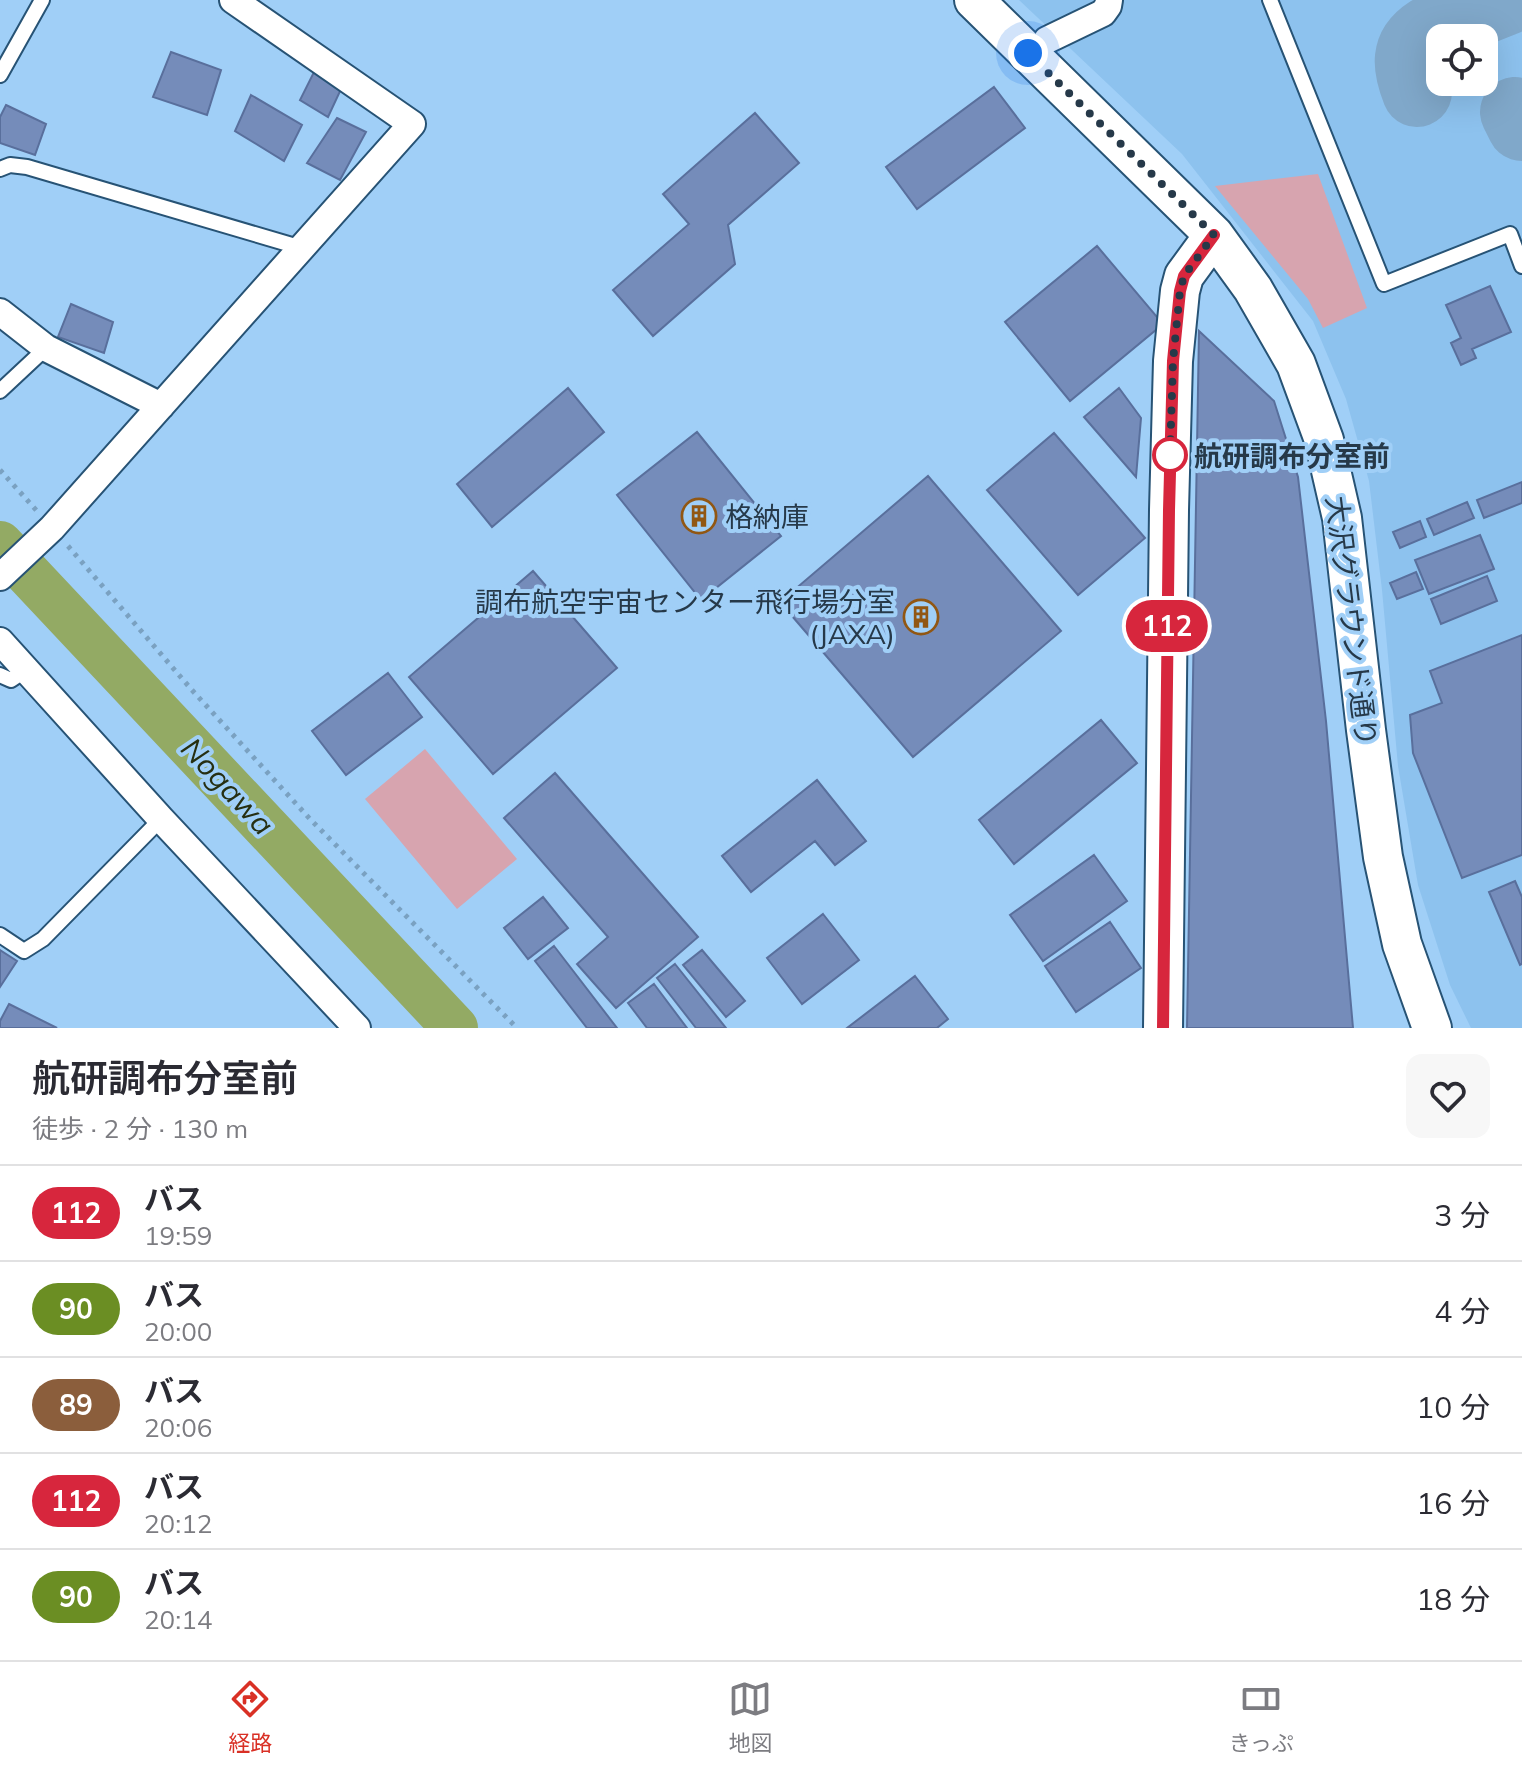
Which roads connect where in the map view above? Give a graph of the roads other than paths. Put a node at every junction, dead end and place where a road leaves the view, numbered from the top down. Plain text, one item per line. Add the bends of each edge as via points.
1 (42, 0) edge
2 (233, 0) edge
3 (1109, 0) edge
4 (1270, 0) edge
5 (983, 3) edge
6 (1047, 40) dead end
7 (0, 75) edge
8 (0, 169) edge
9 (1200, 215) junction
10 (302, 248) junction
11 (1522, 266) edge
12 (0, 312) edge
13 (46, 348) junction
14 (0, 391) edge
15 (161, 406) junction
16 (0, 577) edge
17 (0, 641) edge
18 (26, 670) junction
19 (0, 675) edge
20 (161, 819) junction
21 (0, 935) edge
22 (357, 1028) edge
23 (1163, 1028) edge
24 (1432, 1028) edge

1 - 7 lane
2 - 10 street via 412,124
3 - 6 street via 1103,13
4 - 11 lane via 1384,284 1510,234
5 - 9 street, 大沢グラウンド通り
8 - 10 lane via 27,167
9 - 23 street via 1180,291 1173,361
9 - 24 street, 大沢グラウンド通り via 1253,289 1296,364 1324,440 1342,518 1383,857 1402,944
10 - 15 street
12 - 13 street
13 - 14 lane
13 - 15 street
15 - 16 street
17 - 18 street
18 - 19 lane via 11,680
18 - 20 street
20 - 21 lane via 43,939 24,951
20 - 22 street

